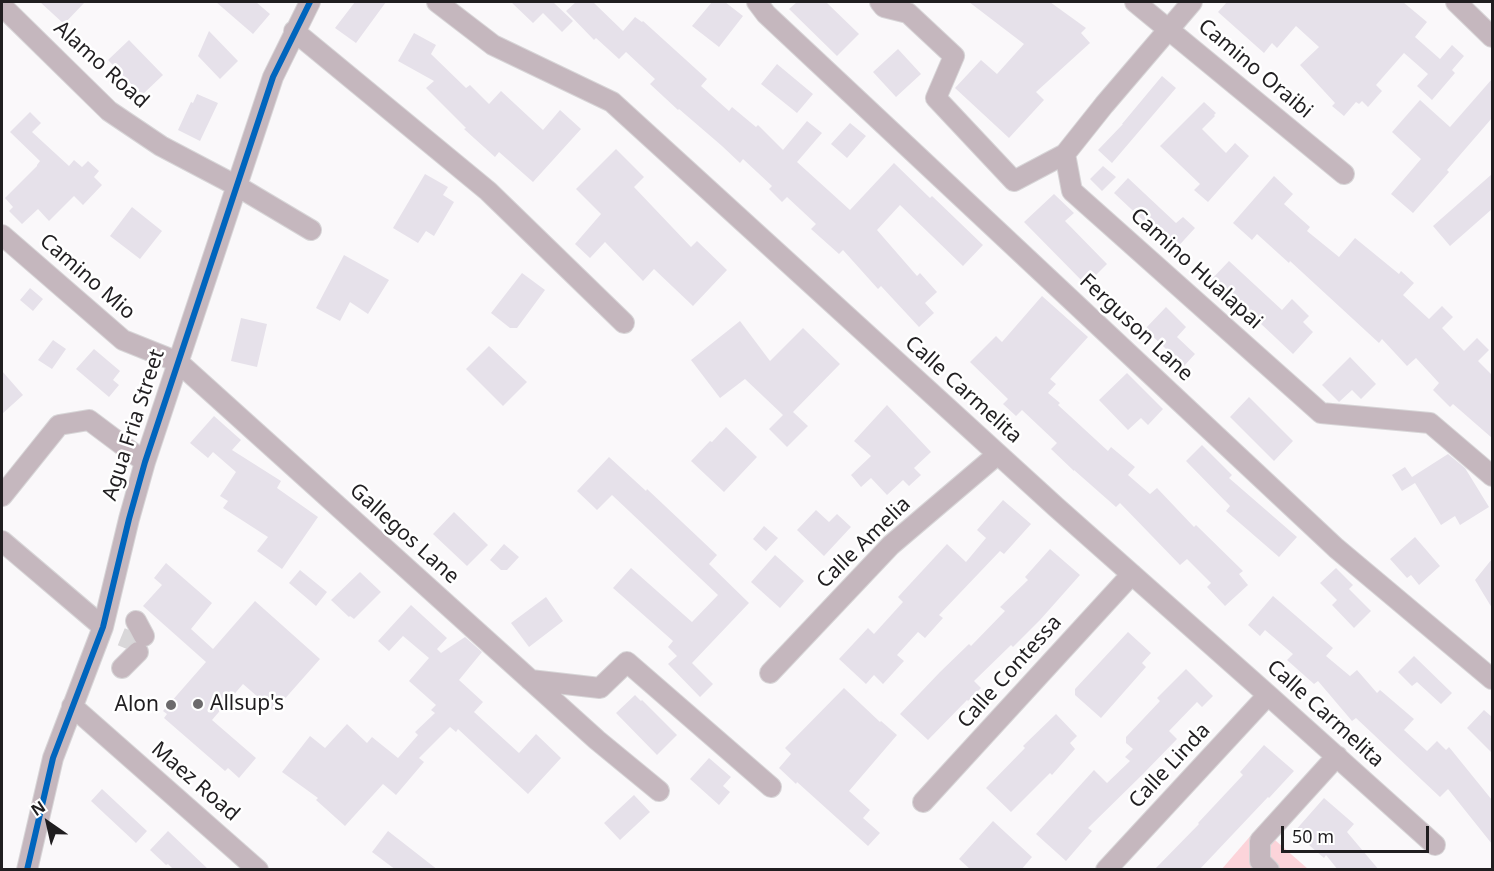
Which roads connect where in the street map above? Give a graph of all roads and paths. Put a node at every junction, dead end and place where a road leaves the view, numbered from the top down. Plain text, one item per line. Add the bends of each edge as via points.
1 (310, 2) edge
2 (437, 2) edge
3 (757, 2) edge
4 (880, 2) edge
5 (1135, 2) edge
6 (1192, 2) edge
7 (1456, 2) edge
8 (2, 6) edge
9 (1169, 29) junction
10 (294, 31) junction
11 (1492, 37) edge
12 (1065, 154) junction
13 (1344, 174) dead end
14 (237, 186) junction
15 (311, 230) dead end
16 (2, 235) edge
17 (624, 323) dead end
18 (178, 362) junction
19 (998, 454) junction
20 (145, 462) junction
21 (1492, 476) edge
22 (2, 496) edge
23 (2, 541) edge
24 (1132, 573) junction
25 (103, 627) junction
26 (770, 673) dead end
27 (1492, 679) edge
28 (530, 680) junction
29 (1268, 695) junction
30 (72, 706) junction
31 (1337, 756) junction
32 (771, 787) dead end
33 (659, 791) dead end
34 (923, 802) dead end
35 (1435, 845) dead end
36 (27, 870) edge
37 (258, 870) edge
38 (1106, 870) edge
39 (1269, 870) edge

1 - 10 street, Agua Fria Street
2 - 19 street, Calle Carmelita via 494,45 612,102
3 - 27 street, Ferguson Lane via 1336,548
4 - 12 street via 908,13 954,56 936,98 1014,180
5 - 9 street, Camino Oraibi
6 - 9 street
7 - 11 street
8 - 14 street, Alamo Road via 109,111 161,147
9 - 12 street
9 - 13 street, Camino Oraibi
10 - 14 street, Agua Fria Street via 273,77
10 - 17 street via 488,191
12 - 21 street, Camino Hualapai via 1072,191 1321,413 1430,423
14 - 15 street, Alamo Road
14 - 18 street, Agua Fria Street
16 - 18 street, Camino Mio via 123,340
18 - 20 street, Agua Fria Street
18 - 28 street, Gallegos Lane
19 - 24 street, Calle Carmelita
19 - 26 street, Calle Amelia via 891,545
20 - 22 street via 88,420 58,425
20 - 25 street, Agua Fria Street
23 - 25 street
24 - 29 street, Calle Carmelita
24 - 34 street, Calle Contessa
25 - 30 street, Agua Fria Street
28 - 32 street via 600,688 627,662
28 - 33 street, Gallegos Lane
29 - 31 street, Calle Carmelita
29 - 38 street, Calle Linda
30 - 36 street, Agua Fria Street via 53,759
30 - 37 street, Maez Road
31 - 35 street, Calle Carmelita
31 - 39 street via 1260,841 1260,861

